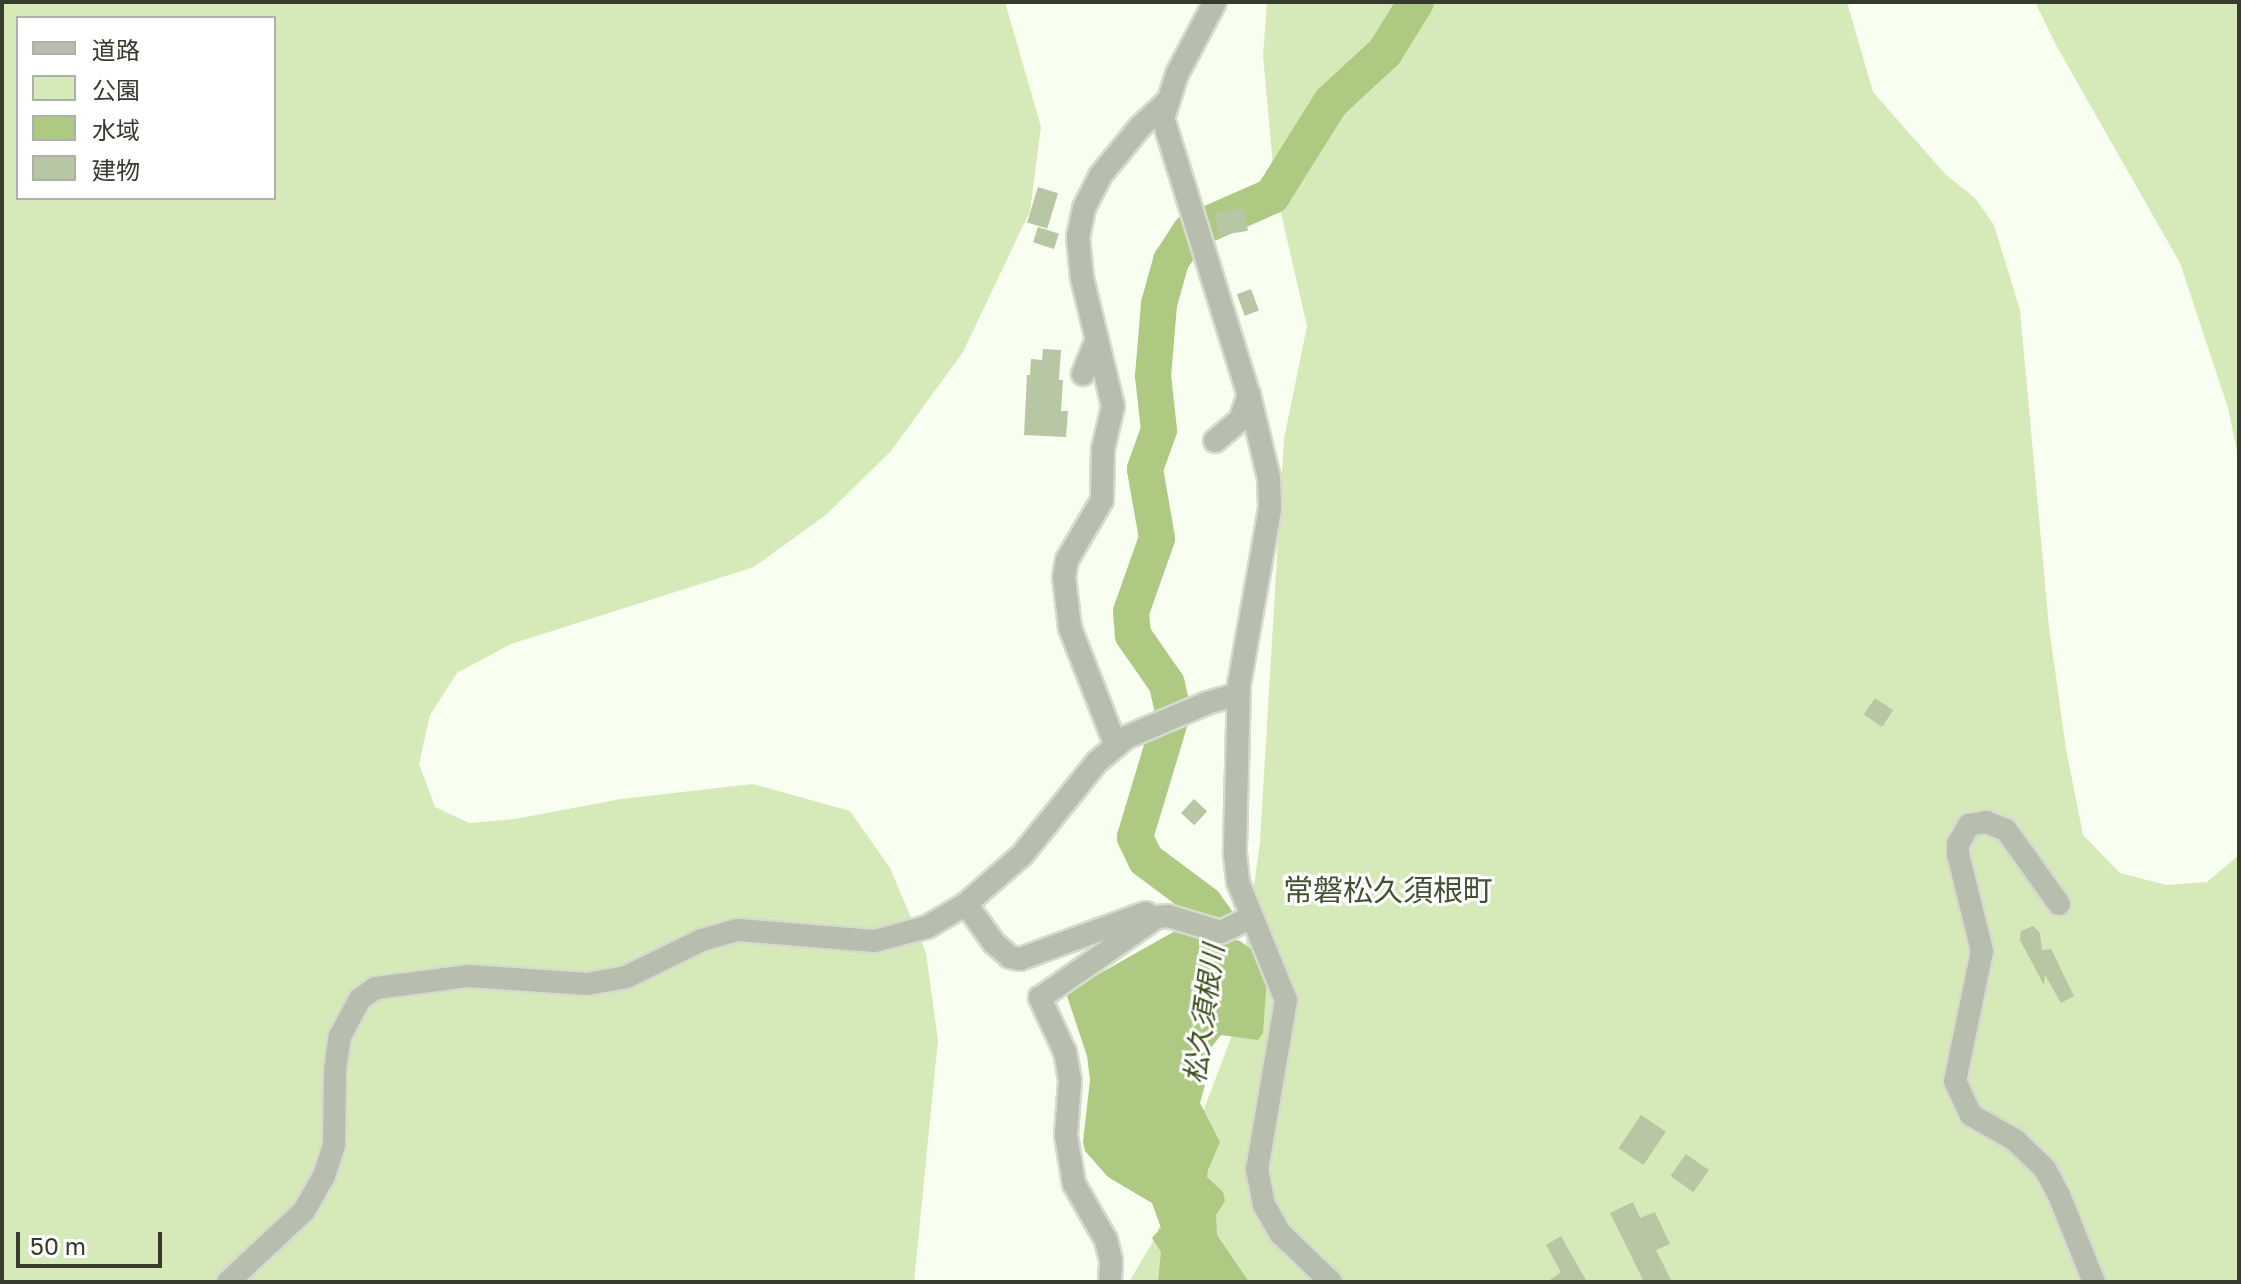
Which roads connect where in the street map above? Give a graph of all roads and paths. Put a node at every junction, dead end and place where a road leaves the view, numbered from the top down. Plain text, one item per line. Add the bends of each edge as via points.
1 (1215, 2) edge
2 (1167, 102) junction
3 (1097, 340) junction
4 (1083, 374) dead end
5 (1249, 395) junction
6 (1215, 441) dead end
7 (1239, 694) junction
8 (1116, 746) junction
9 (966, 904) junction
10 (2059, 904) dead end
11 (1162, 915) junction
12 (1252, 917) junction
13 (228, 1282) edge
14 (1110, 1282) edge
15 (1331, 1282) edge
16 (2094, 1282) edge

1 - 2 street
2 - 3 street via 1100,176 1080,221 1080,266
2 - 5 street via 1163,118
3 - 4 street
3 - 8 street via 1113,397 1103,449 1102,500 1067,560 1064,577 1070,628
5 - 6 street via 1240,420
5 - 7 street via 1269,478 1270,509
7 - 8 street via 1150,726
7 - 12 street via 1237,875
8 - 9 street via 1022,855
9 - 11 street via 994,943 1015,958 1145,913
9 - 13 street via 927,927 875,941 738,930 702,940 626,977 601,982 469,976 376,988 360,999 340,1036 334,1145 324,1176 304,1211
10 - 16 street via 2006,830 1986,822 1969,825 1958,854 1982,951 1955,1081 1971,1115 2015,1140 2045,1169
11 - 12 street via 1221,932
11 - 14 street via 1040,998 1065,1052 1070,1080 1066,1135 1074,1184 1106,1240
12 - 15 street via 1286,1000 1259,1142 1259,1185 1264,1205 1290,1246

